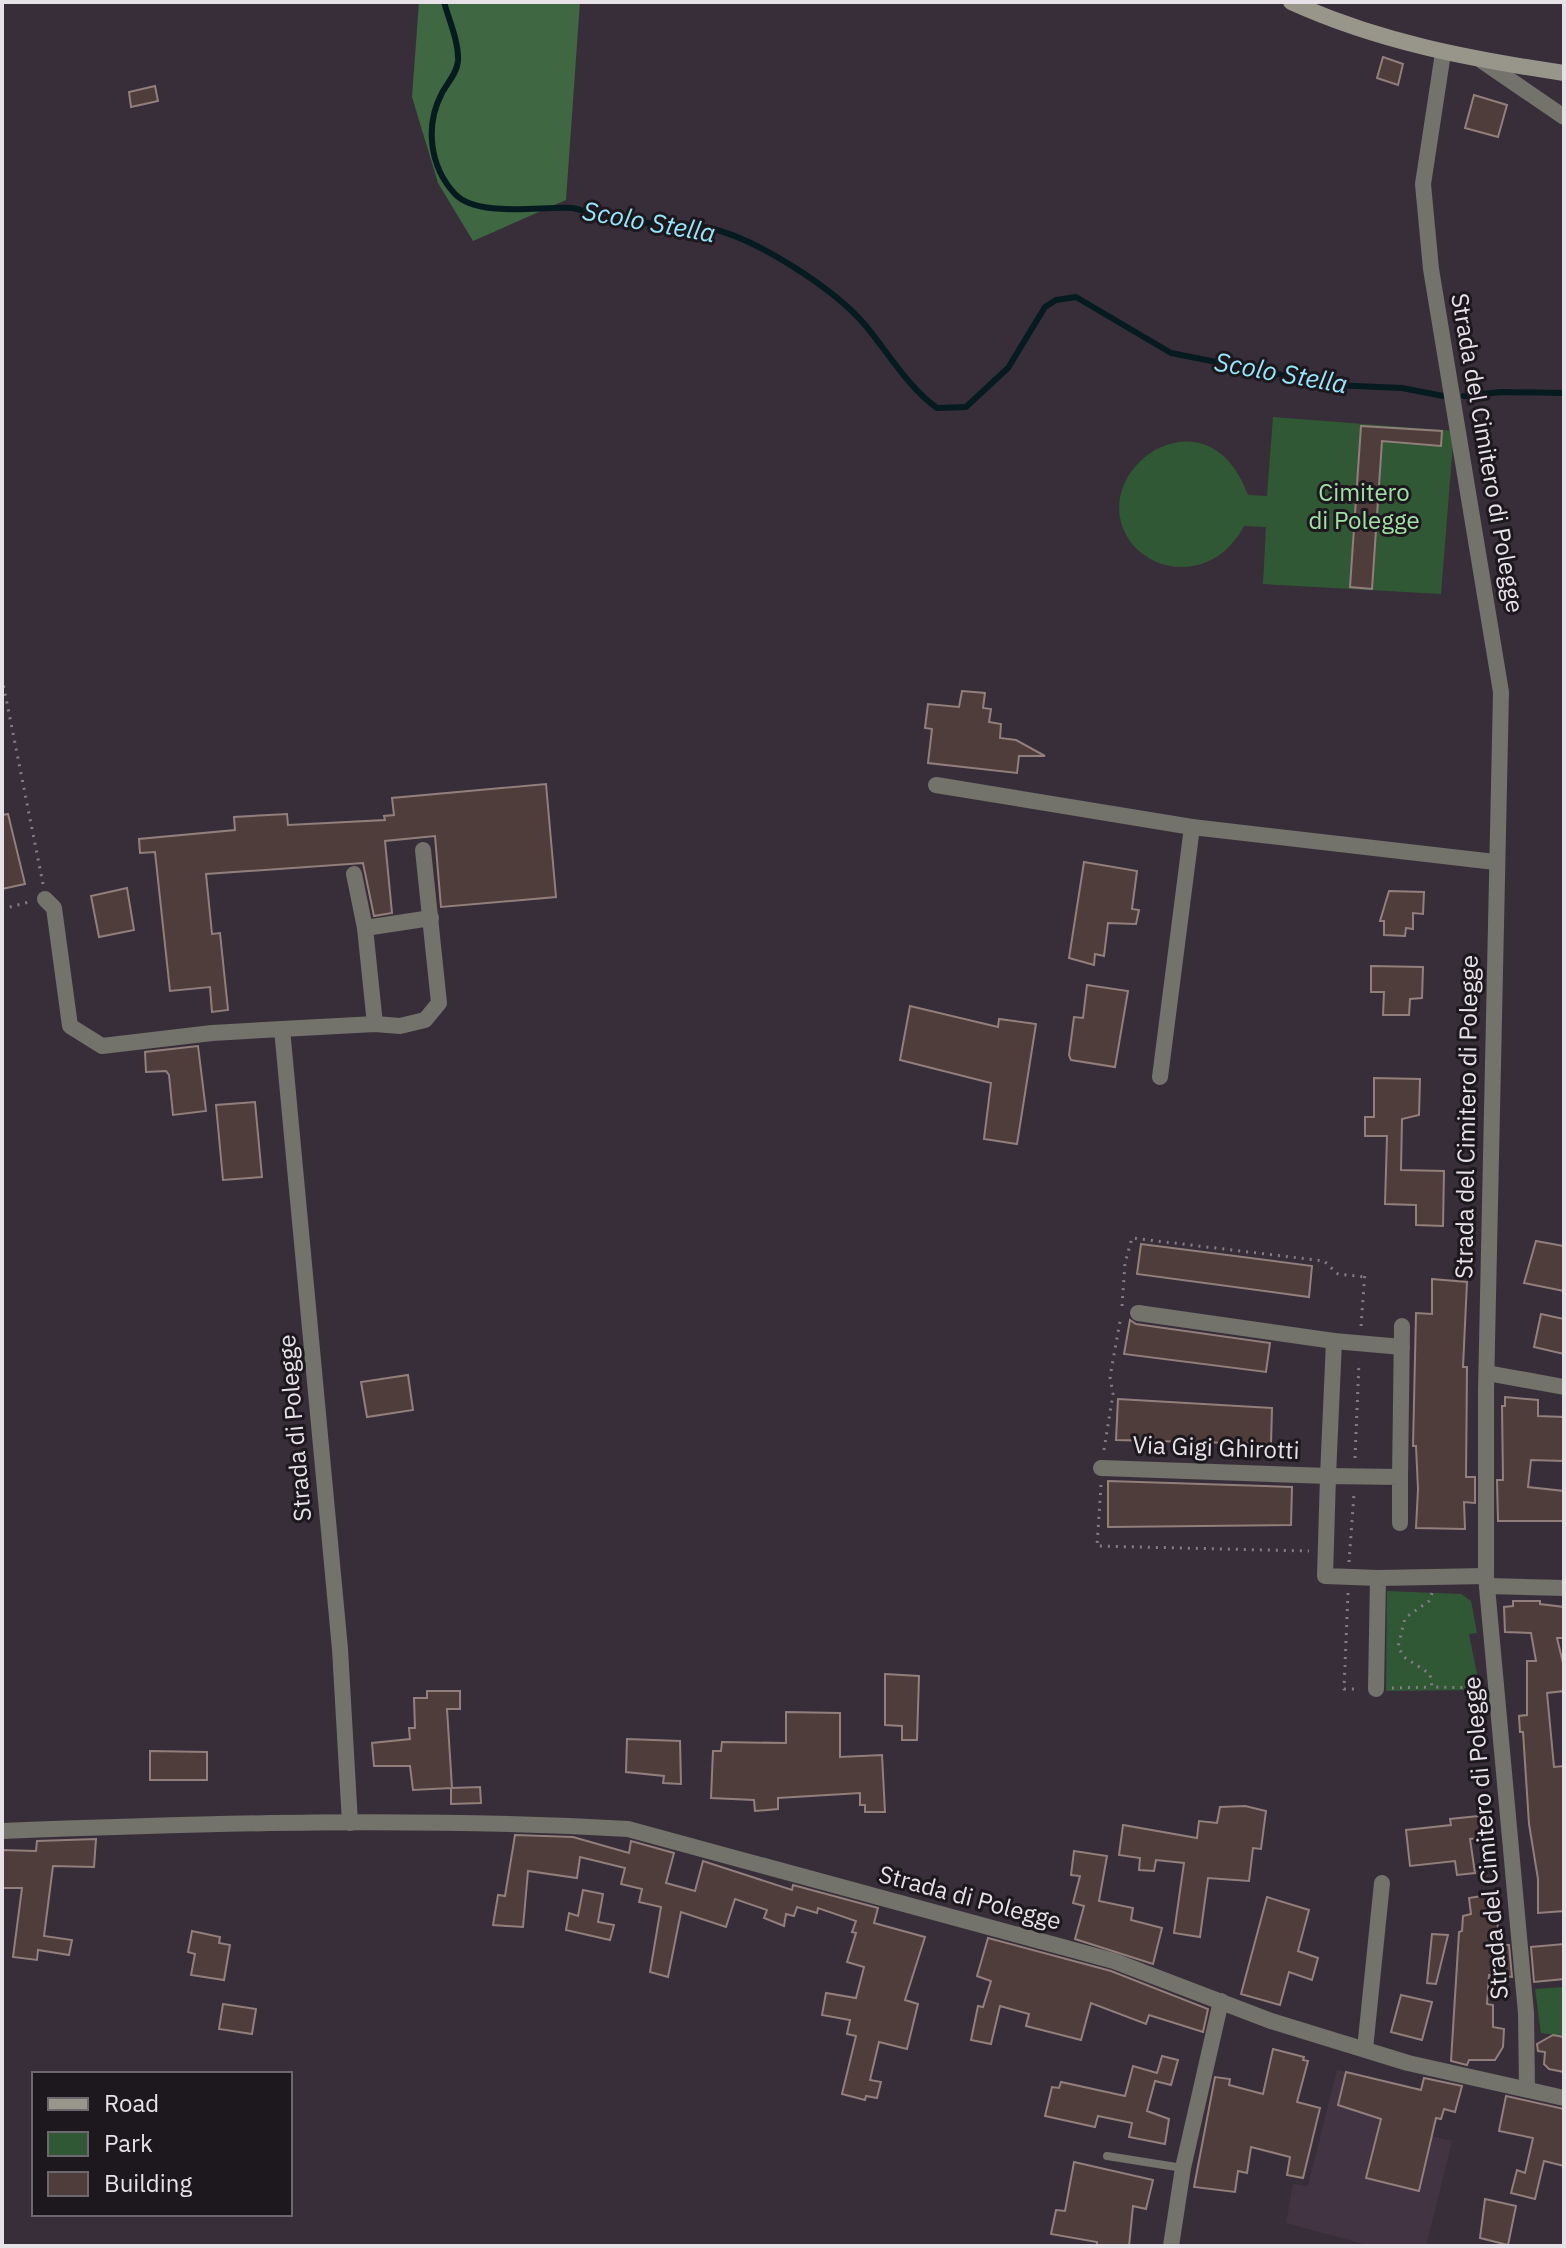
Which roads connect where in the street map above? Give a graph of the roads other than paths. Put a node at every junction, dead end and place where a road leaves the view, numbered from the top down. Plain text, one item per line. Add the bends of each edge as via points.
1 (1291, 2) edge
2 (1443, 53) junction
3 (1482, 61) junction
4 (1564, 73) edge
5 (1564, 117) edge
6 (936, 785) dead end
7 (1192, 827) junction
8 (423, 850) dead end
9 (1495, 862) junction
10 (354, 874) dead end
11 (45, 899) road end
12 (431, 918) junction
13 (365, 928) junction
14 (375, 1024) junction
15 (282, 1029) junction
16 (1160, 1077) dead end
17 (1129, 1312) road end
18 (1402, 1326) dead end
19 (1334, 1341) junction
20 (1402, 1347) junction
21 (1487, 1373) junction
22 (1564, 1387) edge
23 (1101, 1468) road end
24 (1328, 1476) junction
25 (1400, 1477) junction
26 (1400, 1523) dead end
27 (1378, 1578) junction
28 (1486, 1581) junction
29 (1564, 1588) edge
30 (1376, 1689) road end
31 (350, 1823) junction
32 (2, 1831) edge
33 (1382, 1883) dead end
34 (1221, 2001) junction
35 (1365, 2049) junction
36 (1527, 2087) junction
37 (1564, 2098) edge
38 (1107, 2156) dead end
39 (1183, 2168) junction
40 (1171, 2246) edge

1 - 2 main road
2 - 3 main road
2 - 9 street, Strada del Cimitero di Polegge via 1423,184 1431,269 1501,692
3 - 4 main road
3 - 5 street
6 - 7 street
7 - 9 street
7 - 16 street
8 - 12 street
9 - 21 street, Strada del Cimitero di Polegge
10 - 13 street
11 - 15 street via 54,908 70,1026 102,1046
12 - 13 street
12 - 14 street via 439,1003 425,1020
13 - 14 street
14 - 15 street
15 - 31 street, Strada di Polegge via 340,1649
17 - 19 street
18 - 20 street
19 - 20 street
19 - 24 street, Via Gigi Ghirotti
20 - 25 street
21 - 22 street
21 - 28 street, Strada del Cimitero di Polegge
23 - 24 street, Via Gigi Ghirotti
24 - 25 street, Via Gigi Ghirotti
24 - 27 street, Via Gigi Ghirotti via 1325,1576
25 - 26 street
27 - 28 street
27 - 30 street
28 - 29 street
28 - 36 street, Strada del Cimitero di Polegge via 1526,2013
31 - 32 street, Strada di Polegge
31 - 34 street, Strada di Polegge via 628,1829 1114,1961
33 - 35 street
34 - 35 street, Strada di Polegge
34 - 39 street
35 - 36 street, Strada di Polegge
36 - 37 street, Strada di Polegge
38 - 39 lane
39 - 40 street

